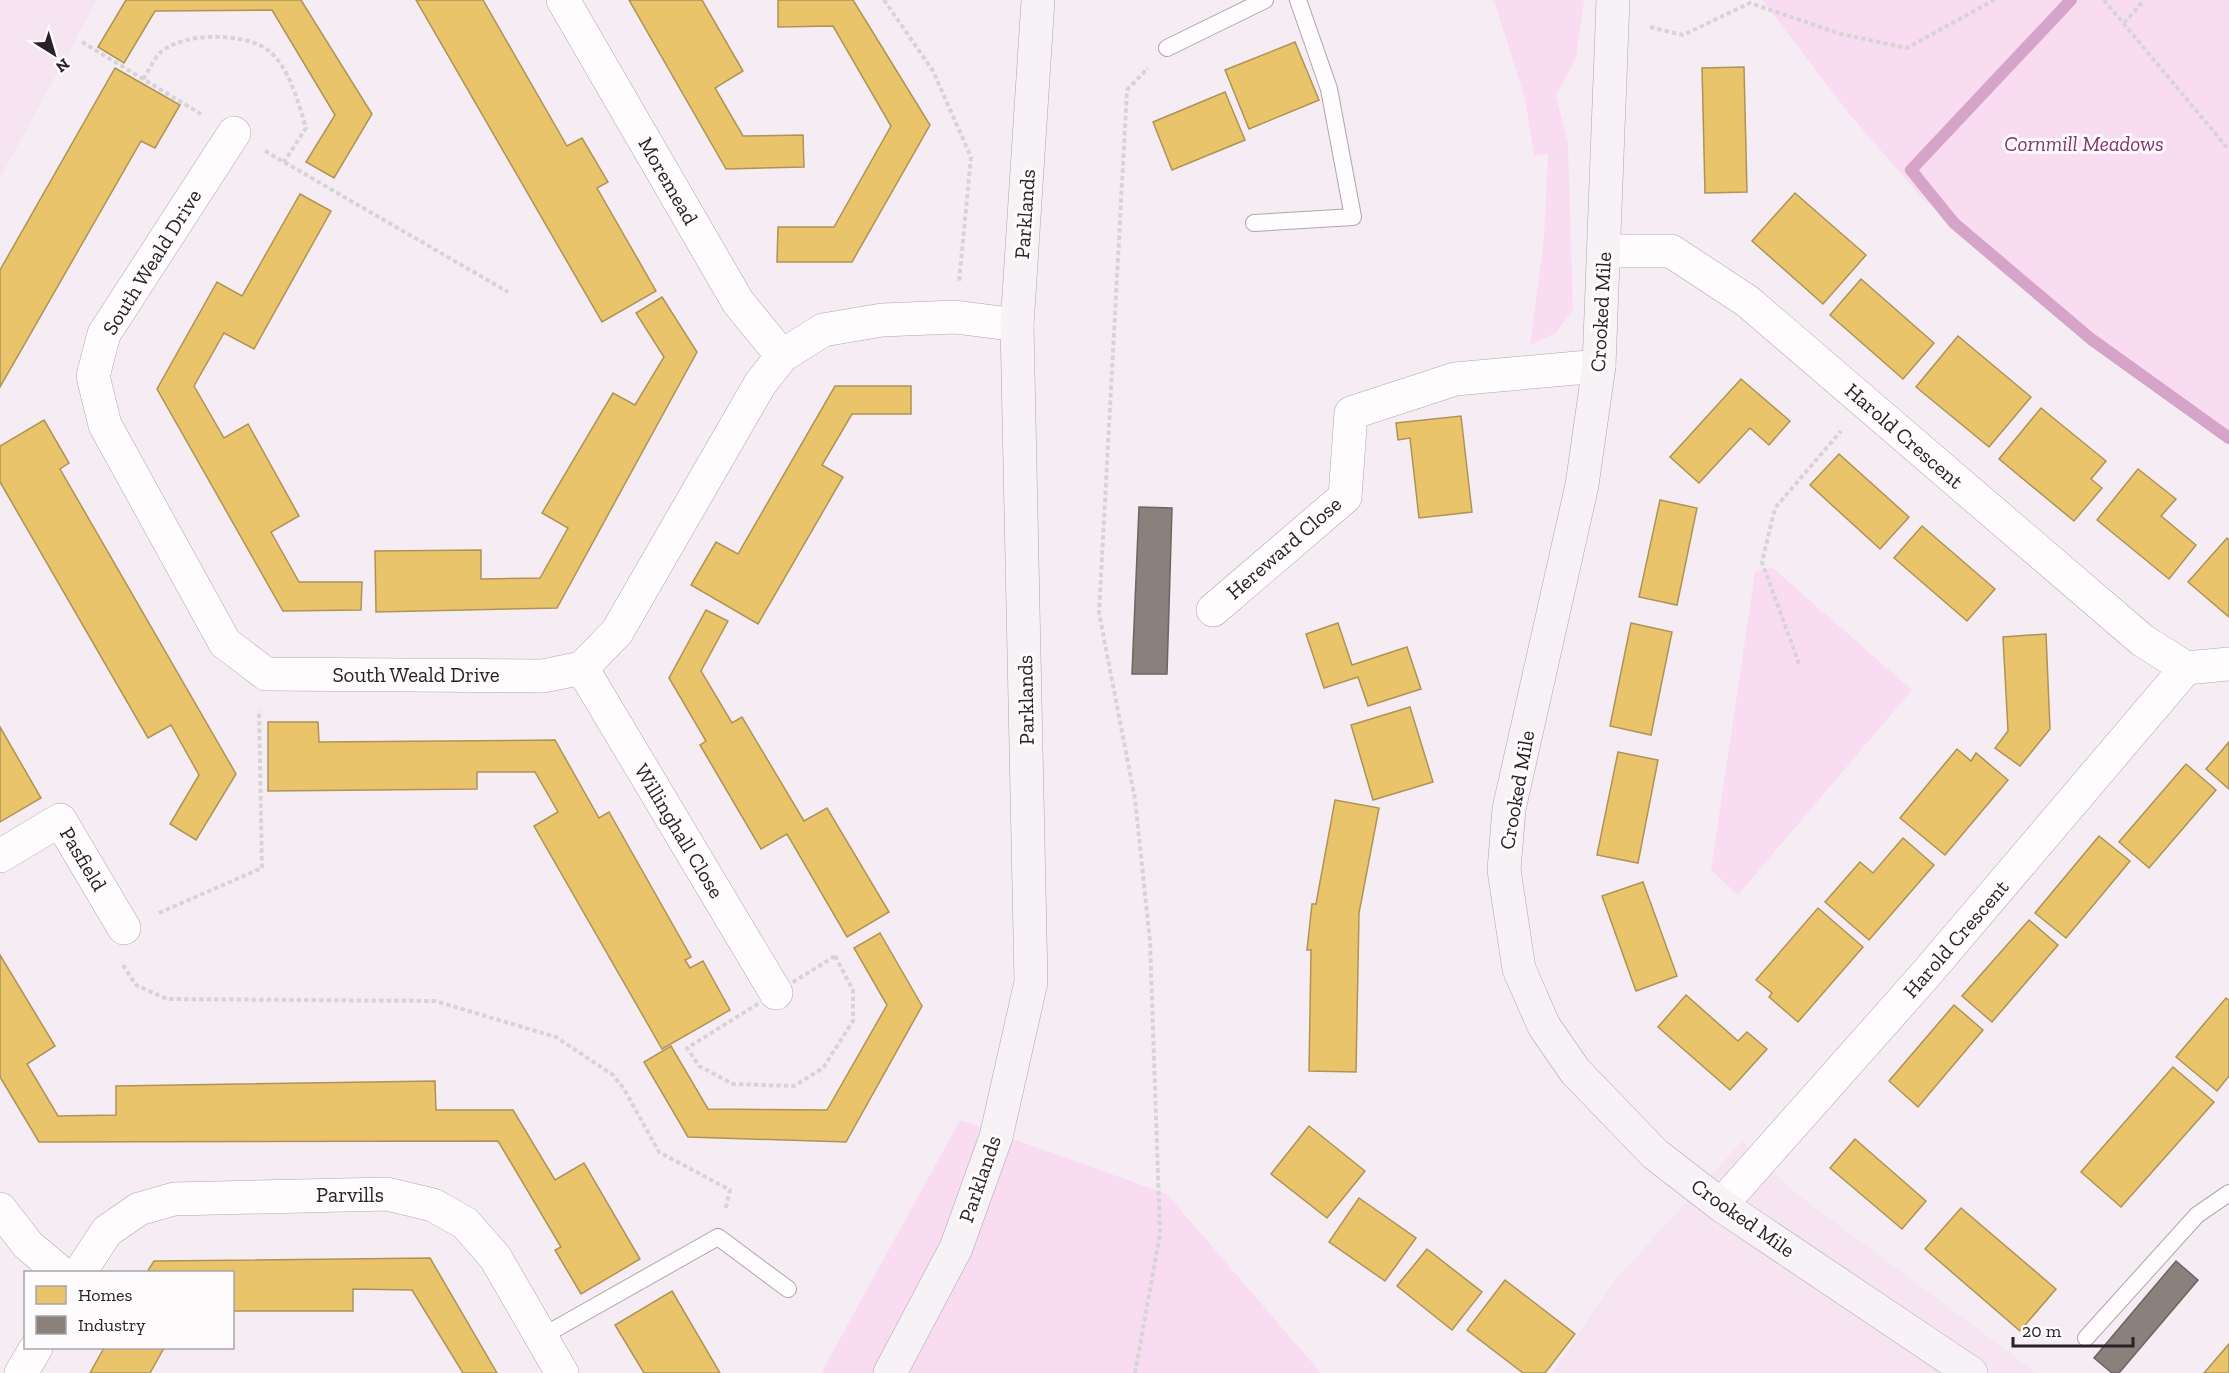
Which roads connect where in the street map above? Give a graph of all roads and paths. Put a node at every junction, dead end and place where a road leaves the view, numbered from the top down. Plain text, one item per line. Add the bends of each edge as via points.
1 (563, 0) edge
2 (884, 0) edge
3 (1038, 0) edge
4 (1265, 0) edge
5 (1298, 0) edge
6 (1994, 0) edge
7 (2104, 0) edge
8 (2144, 0) edge
9 (1612, 9) edge
10 (2124, 23) junction
11 (82, 42) dead end
12 (1167, 48) joint
13 (143, 79) junction
14 (234, 133) junction
15 (2229, 150) edge
16 (284, 162) junction
17 (1254, 224) dead end
18 (1604, 250) junction
19 (508, 292) dead end
20 (955, 317) junction
21 (1017, 325) junction
22 (782, 356) junction
23 (1599, 366) junction
24 (1865, 403) junction
25 (1214, 610) dead end
26 (1799, 664) dead end
27 (2229, 664) edge
28 (582, 668) junction
29 (2186, 669) junction
30 (266, 674) junction
31 (0, 856) edge
32 (124, 928) junction
33 (776, 993) dead end
34 (2229, 1193) edge
35 (1721, 1205) junction
36 (0, 1209) edge
37 (718, 1237) junction
38 (59, 1271) edge
39 (81, 1271) edge
40 (788, 1289) dead end
41 (541, 1337) junction
42 (2086, 1338) dead end
43 (35, 1349) edge
44 (21, 1373) edge
45 (562, 1373) edge
46 (890, 1373) edge
47 (1135, 1373) edge
48 (1971, 1373) edge

1 - 22 street, Moremead via 738,302
2 - 20 path via 933,71 971,158
3 - 21 main road, Parklands
4 - 12 lane
5 - 17 lane via 1329,89 1353,218
6 - 9 path via 1906,48 1841,34 1750,3 1683,35
7 - 10 path
8 - 10 path
9 - 18 main road, Crooked Mile
10 - 15 path
11 - 13 path
12 - 47 path via 1127,90 1099,613 1135,798 1150,941 1160,1234
13 - 14 path
13 - 16 path via 160,52 185,39 244,38 270,51 295,89 306,129
14 - 16 path
14 - 30 street, South Weald Drive via 104,334 93,376 105,425 225,643
16 - 19 path
18 - 23 main road, Crooked Mile
18 - 24 street, Harold Crescent via 1671,251 1747,301
20 - 21 street
20 - 22 street via 882,320 824,330
21 - 46 main road, Parklands via 1030,982 996,1137 956,1248
22 - 28 street via 760,384 617,632
23 - 25 street, Hereward Close via 1455,379 1351,413 1345,497
23 - 35 main road, Crooked Mile via 1582,485 1509,808 1504,870 1511,923 1519,969 1544,1026 1575,1071 1655,1154
24 - 26 path via 1774,508 1762,562
24 - 29 street, Harold Crescent via 2142,640
27 - 29 street
28 - 30 street, South Weald Drive via 543,676
28 - 33 street, Willinghall Close
29 - 35 street, Harold Crescent via 1926,974
30 - 32 path via 258,696 262,868
31 - 32 street, Pasfield via 60,820
32 - 37 path via 114,950 136,985 167,999 435,1001 556,1037 613,1075 658,1152 730,1190
34 - 42 lane via 2197,1215
35 - 48 main road, Crooked Mile
36 - 38 street via 28,1245
37 - 40 lane
37 - 41 lane
39 - 41 street, Parvills via 107,1231 139,1209 174,1199 387,1194 433,1204 465,1223 495,1257
41 - 45 street, Parvills
43 - 44 street

